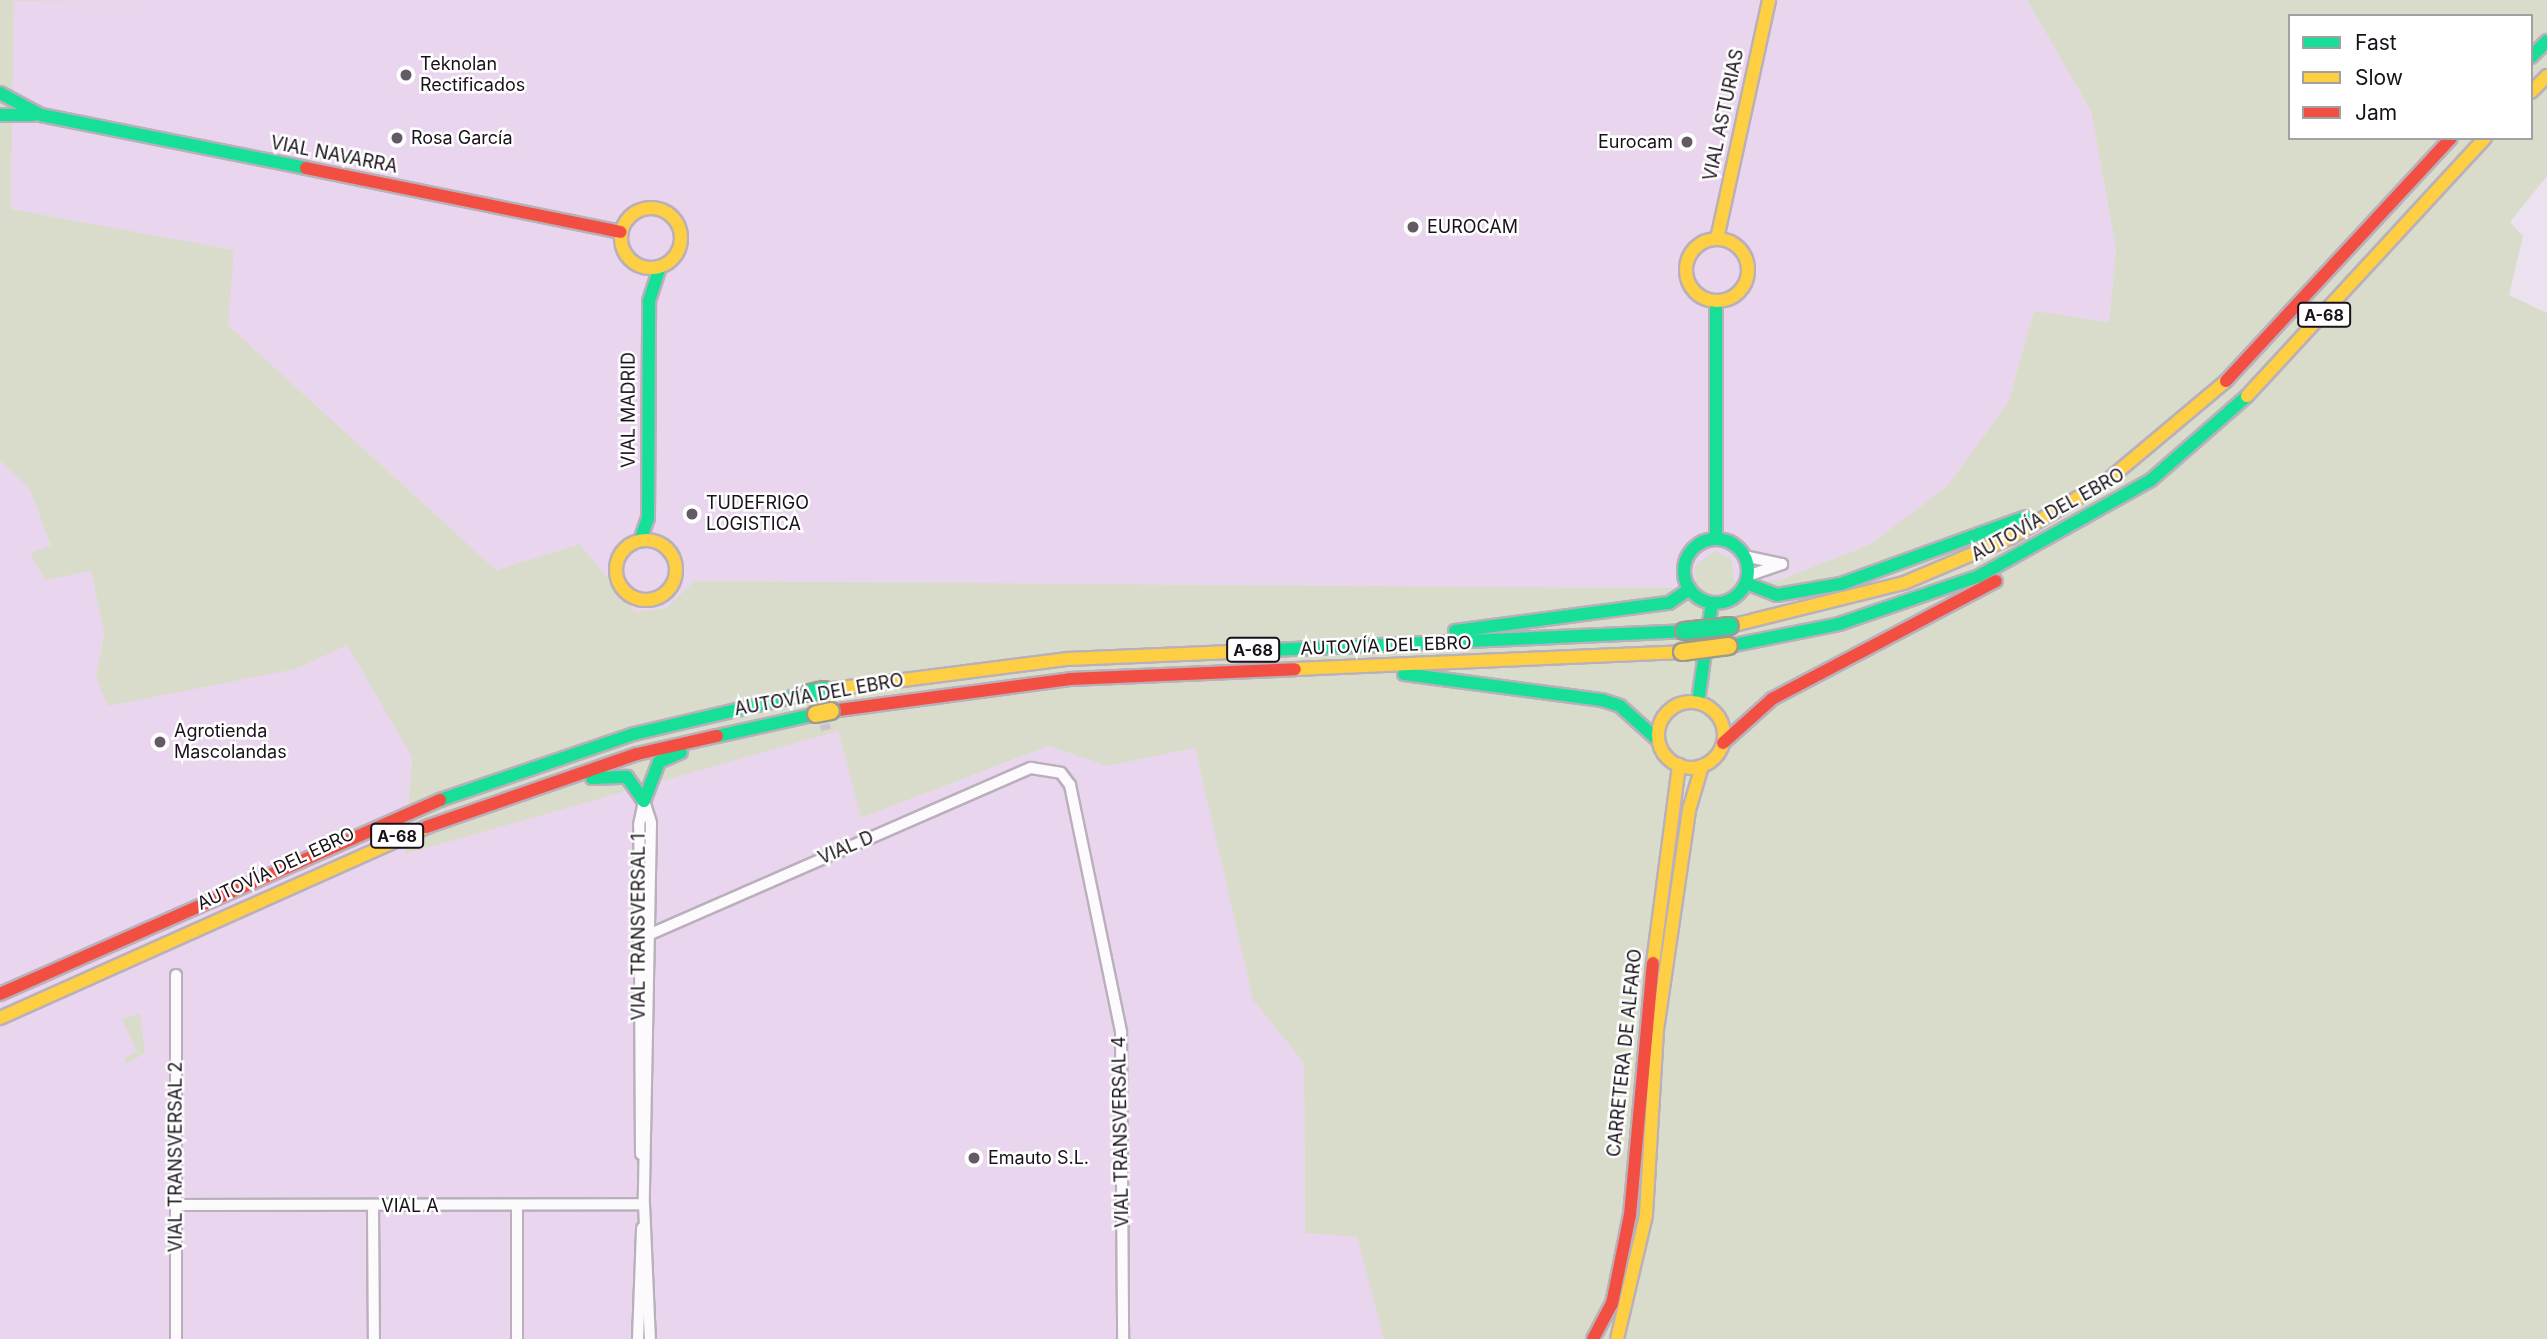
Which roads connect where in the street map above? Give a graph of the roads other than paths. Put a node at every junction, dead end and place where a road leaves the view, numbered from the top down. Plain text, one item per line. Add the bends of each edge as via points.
1 (1769, 0) edge
2 (2547, 41) edge
3 (2533, 55) edge
4 (2547, 76) edge
5 (2533, 90) edge
6 (0, 93) edge
7 (0, 115) edge
8 (41, 115) junction
9 (2449, 140) edge
10 (2483, 140) edge
11 (621, 232) junction
12 (1717, 239) junction
13 (635, 264) junction
14 (660, 267) junction
15 (649, 301) junction
16 (1716, 302) junction
17 (2157, 443) junction
18 (2151, 480) junction
19 (648, 518) junction
20 (1716, 539) junction
21 (640, 541) junction
22 (660, 543) junction
23 (1744, 556) junction
24 (1747, 580) junction
25 (1690, 589) junction
26 (1712, 603) junction
27 (1307, 647) junction
28 (1317, 668) junction
29 (1698, 702) junction
30 (823, 713) junction
31 (1659, 741) junction
32 (1723, 743) junction
33 (1679, 765) junction
34 (1702, 766) junction
35 (1055, 769) joint
36 (644, 801) junction
37 (433, 802) junction
38 (408, 832) junction
39 (650, 934) junction
40 (639, 939) junction
41 (176, 975) dead end
42 (0, 983) edge
43 (0, 994) edge
44 (0, 1018) edge
45 (176, 1205) junction
46 (644, 1205) junction
47 (373, 1206) junction
48 (517, 1206) junction
49 (176, 1339) edge
50 (374, 1339) edge
51 (517, 1339) edge
52 (638, 1339) edge
53 (650, 1339) edge
54 (1123, 1339) edge
55 (1593, 1339) edge
56 (1617, 1339) edge

1 - 12 main road, VIAL ASTURIAS
2 - 3 main road
4 - 5 main road
6 - 8 main road, VIAL NAVARRA
7 - 8 main road, VIAL NAVARRA
8 - 11 main road, VIAL NAVARRA
9 - 17 main road, AUTOVÍA DEL EBRO / A-68 via 2239,370
10 - 18 main road, AUTOVÍA DEL EBRO / A-68 via 2260,385
11 - 13 main road via 624,253
11 - 14 main road via 633,212 667,212 681,242 678,254
12 - 16 main road via 1695,247 1685,270 1694,292
12 - 16 main road via 1740,248 1748,271 1738,293
13 - 14 main road
13 - 15 main road, VIAL MADRID
14 - 15 main road, VIAL MADRID
15 - 19 main road, VIAL MADRID
16 - 20 main road
17 - 24 main road via 2033,514 1917,559 1797,593 1764,594
17 - 27 main road, AUTOVÍA DEL EBRO / A-68, bridge via 2058,511 1968,558 1840,604 1684,631
18 - 28 main road, AUTOVÍA DEL EBRO / A-68, bridge via 1967,581 1839,624 1682,652
18 - 32 main road via 2113,513 2015,571 1772,699
19 - 21 main road, VIAL MADRID
19 - 22 main road, VIAL MADRID
20 - 23 main road
20 - 25 main road via 1687,559
21 - 22 main road
21 - 22 main road via 626,547 616,568 624,590 644,601 666,593 677,572
23 - 24 main road
23 - 24 street via 1782,564
24 - 26 main road via 1734,598
25 - 26 main road
25 - 27 main road via 1655,606
26 - 29 main road
27 - 37 main road, AUTOVÍA DEL EBRO / A-68 via 1068,659 817,691 634,734
28 - 30 main road, AUTOVÍA DEL EBRO / A-68 via 1014,684
28 - 31 main road via 1508,684 1602,700 1620,706
29 - 31 main road via 1665,714
29 - 32 main road via 1721,720
30 - 36 main road via 673,754 659,762
30 - 38 main road, AUTOVÍA DEL EBRO / A-68 via 637,754
31 - 33 main road
32 - 34 main road
33 - 34 main road
33 - 55 main road, CARRETERA DE ALFARO via 1644,1031 1630,1215 1612,1304
34 - 56 main road, CARRETERA DE ALFARO via 1689,810 1657,1030 1646,1215
35 - 39 street, VIAL D via 1031,768
35 - 54 street, VIAL TRANSVERSAL 4 via 1070,785 1121,1032
36 - 38 main road via 627,777 607,774 441,830
36 - 39 street, VIAL TRANSVERSAL 1 via 651,823
36 - 40 street, VIAL TRANSVERSAL 1
37 - 42 main road via 346,827
37 - 43 main road, AUTOVÍA DEL EBRO / A-68
38 - 44 main road, AUTOVÍA DEL EBRO / A-68
39 - 40 street, VIAL D
39 - 46 street, VIAL TRANSVERSAL 1
40 - 46 street, VIAL TRANSVERSAL 1
41 - 45 street, VIAL TRANSVERSAL 2
45 - 47 street, VIAL A
45 - 49 street, VIAL TRANSVERSAL 2
46 - 48 street, VIAL A
46 - 52 street, VIAL TRANSVERSAL 1
46 - 53 street, VIAL TRANSVERSAL 1
47 - 48 street, VIAL A
47 - 50 street
48 - 51 street

